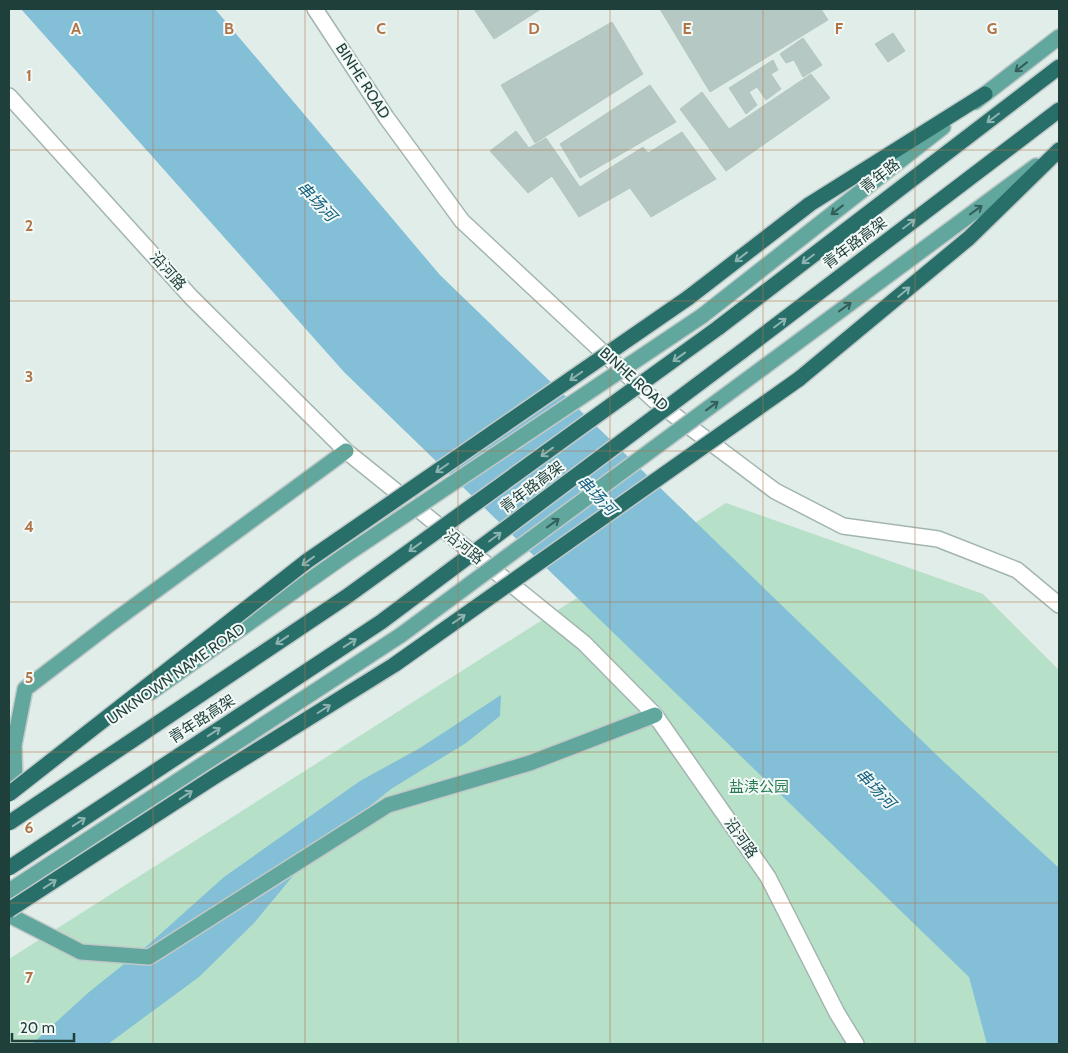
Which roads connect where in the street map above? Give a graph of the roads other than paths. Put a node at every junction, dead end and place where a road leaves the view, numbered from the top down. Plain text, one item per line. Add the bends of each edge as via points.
1 (315, 9) edge
2 (1059, 37) edge
3 (1059, 67) edge
4 (985, 94) junction
5 (9, 96) edge
6 (1059, 110) edge
7 (1059, 149) edge
8 (346, 451) junction
9 (344, 556) joint
10 (1059, 605) edge
11 (655, 715) junction
12 (11, 791) edge
13 (9, 823) edge
14 (9, 868) edge
15 (9, 891) edge
16 (9, 910) edge
17 (9, 915) edge
18 (856, 1044) edge

1 - 10 street, BINHE ROAD via 386,117 462,221 654,400 775,491 843,526 938,540 1017,570
2 -> 4 main road, 青年路
3 -> 13 highway, 青年路高架, bridge via 718,328 362,586
4 -> 9 main road, 青年路, bridge via 702,316
4 -> 12 highway, bridge via 810,204 688,298 307,562
5 - 8 street, 沿河路 via 191,297
14 -> 6 highway, 青年路高架, bridge via 380,622
15 -> 7 main road, bridge via 401,635
16 -> 7 highway, bridge via 394,665 799,379 969,238
8 - 11 street, 沿河路 via 584,643
8 - 12 main road via 25,690 14,745
9 - 12 main road, UNKNOWN NAME ROAD
11 - 17 main road via 530,763 388,805 149,957 81,952
11 - 18 street, 沿河路 via 768,877

